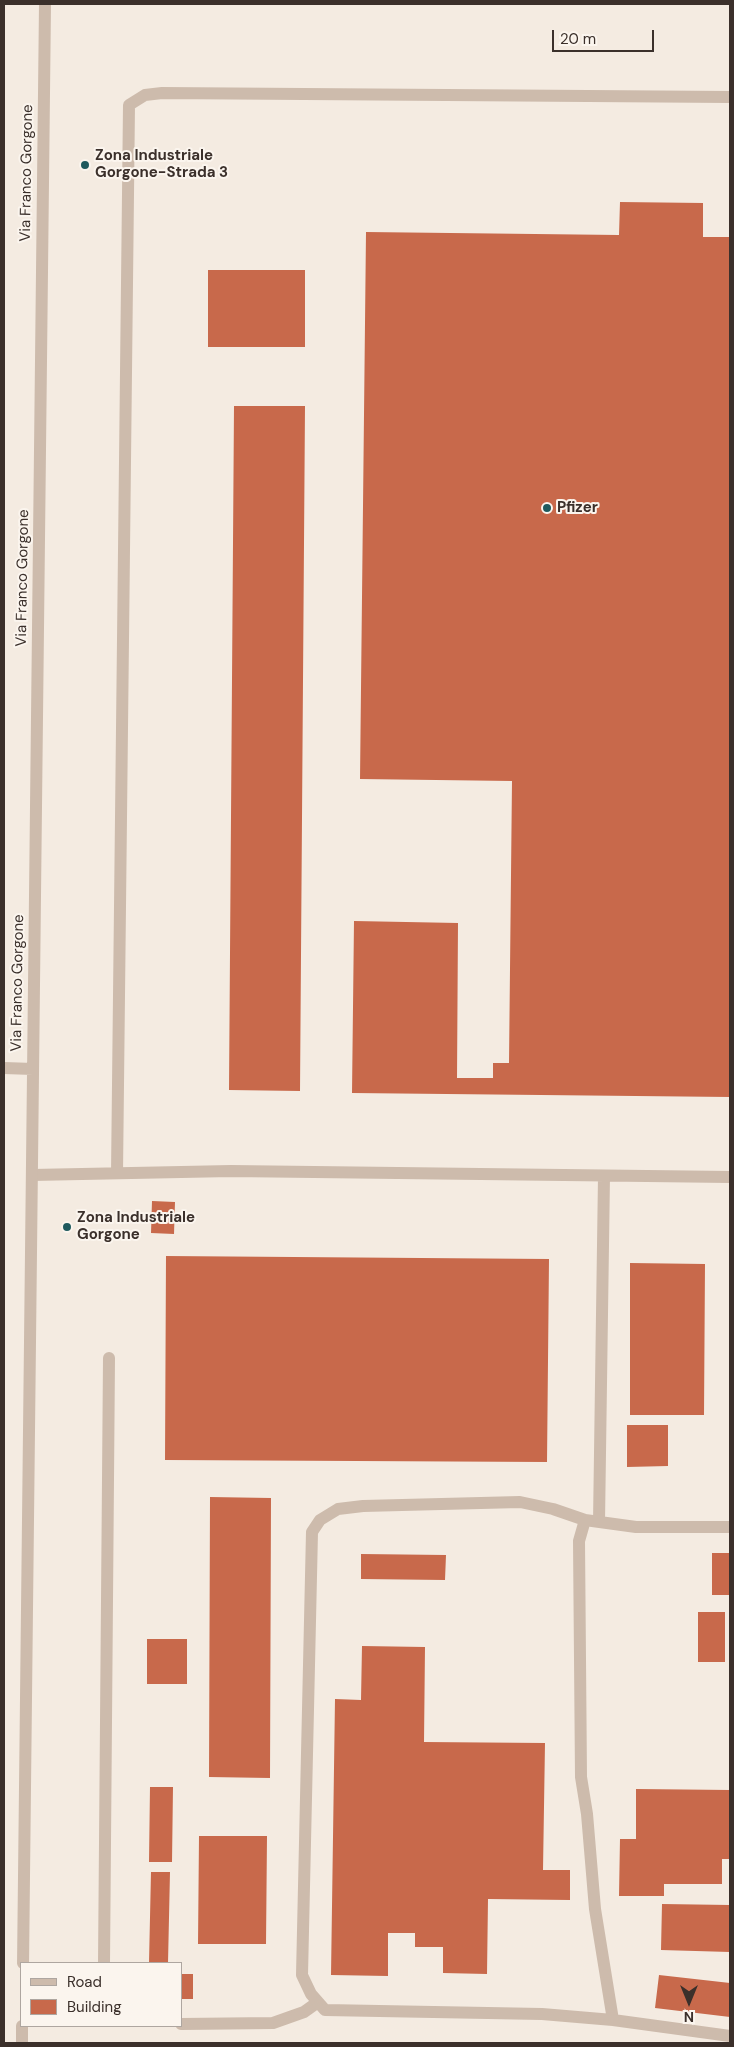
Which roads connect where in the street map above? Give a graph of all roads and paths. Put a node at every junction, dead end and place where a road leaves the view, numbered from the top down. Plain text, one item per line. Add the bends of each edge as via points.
1 (45, 4) edge
2 (730, 97) edge
3 (4, 1068) edge
4 (33, 1069) junction
5 (117, 1173) junction
6 (32, 1175) junction
7 (604, 1176) junction
8 (730, 1178) edge
9 (109, 1358) dead end
10 (585, 1520) junction
11 (599, 1522) junction
12 (730, 1527) edge
13 (23, 1962) edge
14 (104, 1962) edge
15 (318, 2002) junction
16 (613, 2020) junction
17 (182, 2024) edge
18 (22, 2027) edge
19 (730, 2036) edge
20 (22, 2043) edge

1 - 4 street, Via Franco Gorgone
2 - 5 street via 162,93 145,95 129,105
3 - 4 street
4 - 6 street, Via Franco Gorgone
5 - 6 street
5 - 7 street via 231,1171
6 - 13 street, Via Franco Gorgone
7 - 8 street
7 - 11 street
9 - 14 street
10 - 11 street
10 - 15 street via 520,1502 363,1506 338,1509 320,1520 312,1532 302,1975
10 - 16 street via 579,1541 581,1777 595,1909
11 - 12 street via 636,1527
15 - 16 street via 325,2010 542,2014
15 - 17 street via 304,2012 273,2023
16 - 19 street
18 - 20 street

